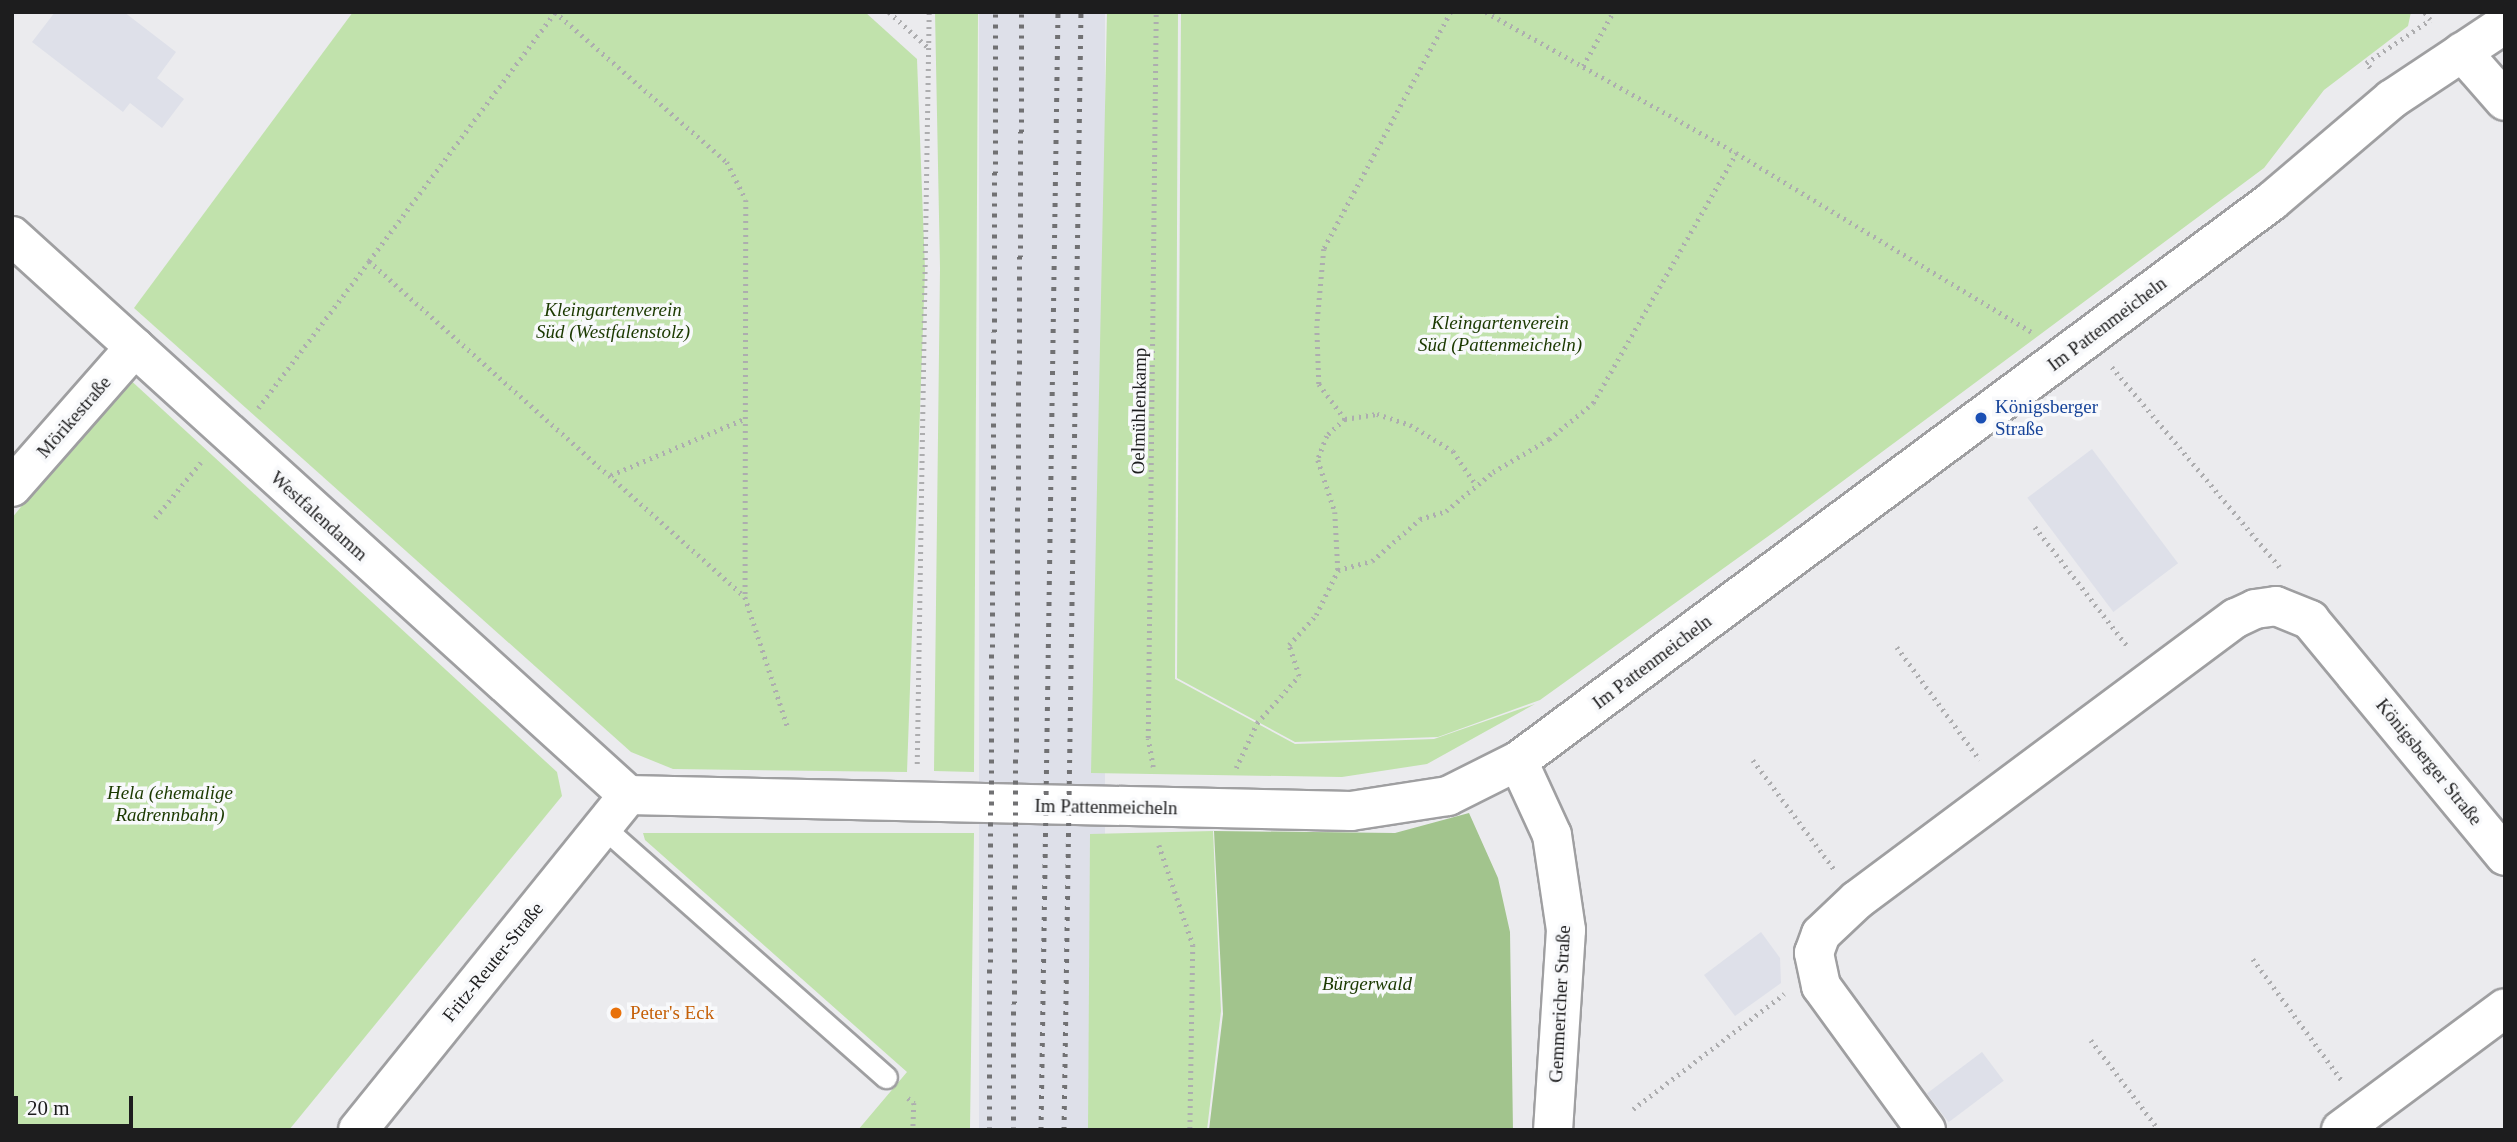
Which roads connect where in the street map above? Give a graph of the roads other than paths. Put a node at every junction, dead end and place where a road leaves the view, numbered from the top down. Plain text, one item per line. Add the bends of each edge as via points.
1 (2505, 24) edge
2 (2462, 52) junction
3 (2505, 101) edge
4 (12, 236) edge
5 (135, 347) junction
6 (12, 487) edge
7 (1518, 761) junction
8 (628, 795) junction
9 (602, 825) junction
10 (2505, 856) edge
11 (2505, 1008) edge
12 (886, 1077) dead end
13 (2353, 1121) edge
14 (358, 1130) edge
15 (1553, 1130) edge
16 (1926, 1130) edge

1 - 2 street, Im Pattenmeicheln
2 - 3 street
2 - 7 street, Im Pattenmeicheln via 2382,106 2272,201 2074,350
4 - 5 street, Westfalendamm
5 - 6 street, Mörikestraße
5 - 8 street, Westfalendamm
7 - 8 street, Im Pattenmeicheln via 1448,796 1351,811
7 - 15 street, Gemmericher Straße via 1552,835 1566,930
8 - 9 street, Fritz-Reuter-Straße
9 - 12 lane
9 - 14 street, Fritz-Reuter-Straße
10 - 16 street, Königsberger Straße via 2324,633 2294,611 2255,609 2236,618 1857,900 1821,934 1814,953 1821,986
11 - 13 street

